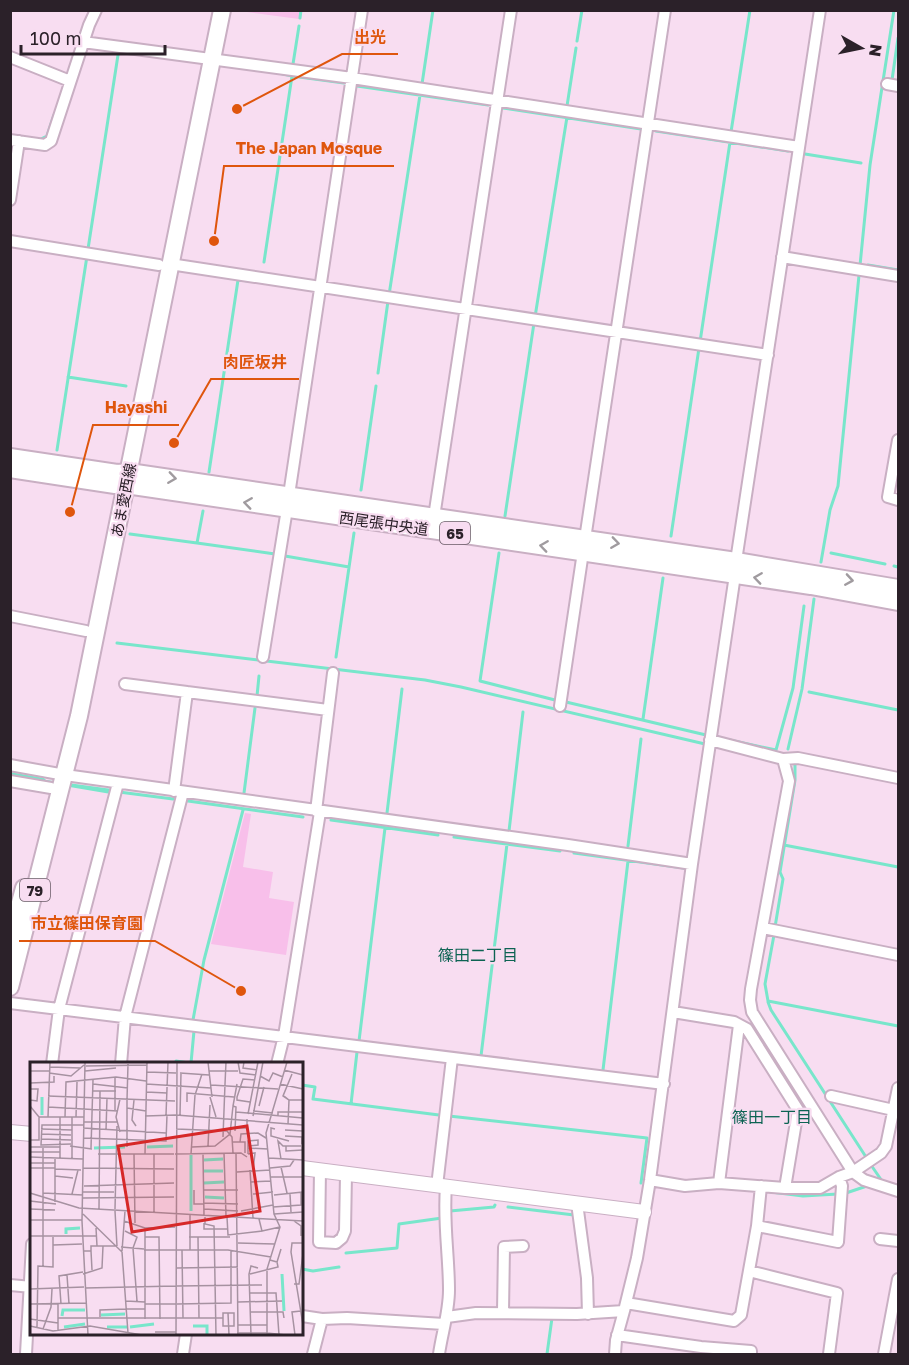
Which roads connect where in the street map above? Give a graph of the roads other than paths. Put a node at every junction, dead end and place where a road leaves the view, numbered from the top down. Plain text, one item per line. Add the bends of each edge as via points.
1 (96, 10) edge
2 (211, 10) edge
3 (222, 10) edge
4 (362, 10) edge
5 (511, 10) edge
6 (665, 10) edge
7 (820, 10) edge
8 (83, 42) junction
9 (10, 57) edge
10 (206, 59) junction
11 (352, 78) junction
12 (70, 81) junction
13 (497, 101) junction
14 (648, 124) junction
15 (15, 140) edge
16 (799, 147) junction
17 (10, 200) edge
18 (10, 241) edge
19 (782, 257) junction
20 (165, 265) junction
21 (898, 276) edge
22 (321, 287) junction
23 (465, 309) junction
24 (616, 332) junction
25 (768, 355) junction
26 (898, 440) edge
27 (10, 457) edge
28 (10, 469) edge
29 (122, 478) junction
30 (898, 500) edge
31 (288, 502) junction
32 (434, 517) junction
33 (584, 545) junction
34 (735, 568) junction
35 (898, 588) edge
36 (898, 602) edge
37 (10, 616) edge
38 (86, 631) junction
39 (263, 657) dead end
40 (333, 673) dead end
41 (125, 684) dead end
42 (187, 692) junction
43 (560, 706) dead end
44 (328, 710) junction
45 (710, 740) junction
46 (783, 759) junction
47 (10, 765) edge
48 (898, 778) edge
49 (10, 781) edge
50 (57, 783) junction
51 (118, 783) junction
52 (179, 792) junction
53 (318, 811) junction
54 (692, 864) junction
55 (762, 928) junction
56 (10, 939) edge
57 (898, 955) edge
58 (10, 987) edge
59 (10, 1003) edge
60 (59, 1009) junction
61 (673, 1012) junction
62 (125, 1017) junction
63 (739, 1025) junction
64 (284, 1036) junction
65 (452, 1058) junction
66 (52, 1062) edge
67 (121, 1062) edge
68 (278, 1062) edge
69 (664, 1084) junction
70 (898, 1088) edge
71 (831, 1096) dead end
72 (896, 1110) edge
73 (10, 1132) edge
74 (30, 1134) edge
75 (303, 1168) edge
76 (320, 1170) junction
77 (853, 1172) junction
78 (346, 1174) junction
79 (838, 1177) junction
80 (650, 1180) junction
81 (719, 1183) junction
82 (441, 1186) junction
83 (761, 1186) junction
84 (785, 1188) junction
85 (898, 1191) edge
86 (577, 1203) junction
87 (644, 1212) junction
88 (757, 1226) junction
89 (880, 1239) dead end
90 (898, 1241) edge
91 (523, 1246) dead end
92 (749, 1271) junction
93 (898, 1284) edge
94 (10, 1285) edge
95 (30, 1286) edge
96 (625, 1307) junction
97 (503, 1312) junction
98 (588, 1314) junction
99 (303, 1316) edge
100 (322, 1319) junction
101 (445, 1320) junction
102 (186, 1335) edge
103 (617, 1335) junction
104 (672, 1343) junction
105 (701, 1351) edge
106 (26, 1354) edge
107 (183, 1354) edge
108 (313, 1354) edge
109 (439, 1354) edge
110 (615, 1354) edge
111 (669, 1354) edge
112 (751, 1354) edge
113 (829, 1354) edge
114 (884, 1354) edge

1 - 8 street
2 - 10 main road, あま愛西線 / 79
3 - 10 main road, あま愛西線 / 79
4 - 11 street
5 - 13 street
6 - 14 street
7 - 16 street
8 - 10 street
8 - 12 street
9 - 12 street
10 - 11 street
10 - 20 main road, あま愛西線 / 79
11 - 13 street
11 - 22 street
12 - 15 street via 51,141 45,145
13 - 14 street
13 - 23 street
14 - 16 street
14 - 24 street
15 - 17 street
16 - 19 street
18 - 20 street
19 - 21 street
19 - 25 street
20 - 22 street
20 - 29 main road, あま愛西線 / 79
22 - 23 street
22 - 31 street
23 - 24 street
23 - 32 street
24 - 25 street
24 - 33 street
25 - 34 street
26 - 30 street via 888,497
27 - 29 main road, 西尾張中央道 / 65
28 - 29 main road, 西尾張中央道 / 65
29 - 31 main road, 西尾張中央道 / 65
29 - 38 main road, あま愛西線 / 79
29 - 50 main road, あま愛西線 / 79 via 79,716
31 - 32 main road, 西尾張中央道 / 65
33 -> 31 main road, 西尾張中央道 / 65
31 - 39 street
32 - 33 main road, 西尾張中央道 / 65
33 - 34 main road, 西尾張中央道 / 65
33 - 43 street
34 -> 35 main road, 西尾張中央道 / 65
36 -> 34 main road, 西尾張中央道 / 65
34 - 45 street
37 - 38 street
38 - 50 main road, あま愛西線 / 79
40 - 44 street
41 - 42 street
42 - 44 street
42 - 52 street
44 - 53 street
45 - 46 street
45 - 54 street
46 - 48 street via 798,758
46 - 55 street via 789,781
47 - 50 street
49 - 50 street
50 - 51 street
50 - 56 main road, あま愛西線 / 79
50 - 58 main road, あま愛西線 / 79
51 - 52 street
51 - 60 street
52 - 53 street
52 - 62 street
53 - 54 street
53 - 64 street
54 - 61 street
55 - 57 street
55 - 77 street via 751,989 752,1012
59 - 60 street
60 - 62 street
60 - 66 street
61 - 63 street
61 - 69 street
62 - 64 street
62 - 67 street
63 - 81 street
63 - 84 street via 747,1029 798,1110
64 - 65 street
64 - 68 street
65 - 69 street
65 - 82 street
69 - 80 street
70 - 72 street
71 - 72 street
72 - 77 street via 886,1146
73 - 74 street
75 - 76 street
76 - 78 street
76 - 78 street via 320,1242 336,1243 345,1231
77 - 79 street
77 - 85 street via 877,1186
78 - 82 street
79 - 84 street via 820,1188
79 - 88 street via 842,1186 838,1242
80 - 81 street via 685,1186
80 - 87 street
81 - 83 street
82 - 86 street
82 - 101 street via 449,1292
83 - 84 street
83 - 88 street
86 - 87 street
86 - 98 street
87 - 96 street
88 - 92 street
89 - 90 street
91 - 97 street via 504,1247
92 - 96 street via 741,1315 734,1321
92 - 113 street via 837,1293
93 - 114 street
94 - 95 street
95 - 106 street
96 - 98 street
96 - 103 street
97 - 98 street
97 - 101 street
99 - 100 street
100 - 101 street
100 - 108 street
101 - 109 street
102 - 107 street
103 - 104 street
103 - 110 street
104 - 105 street
104 - 111 street
105 - 112 street

